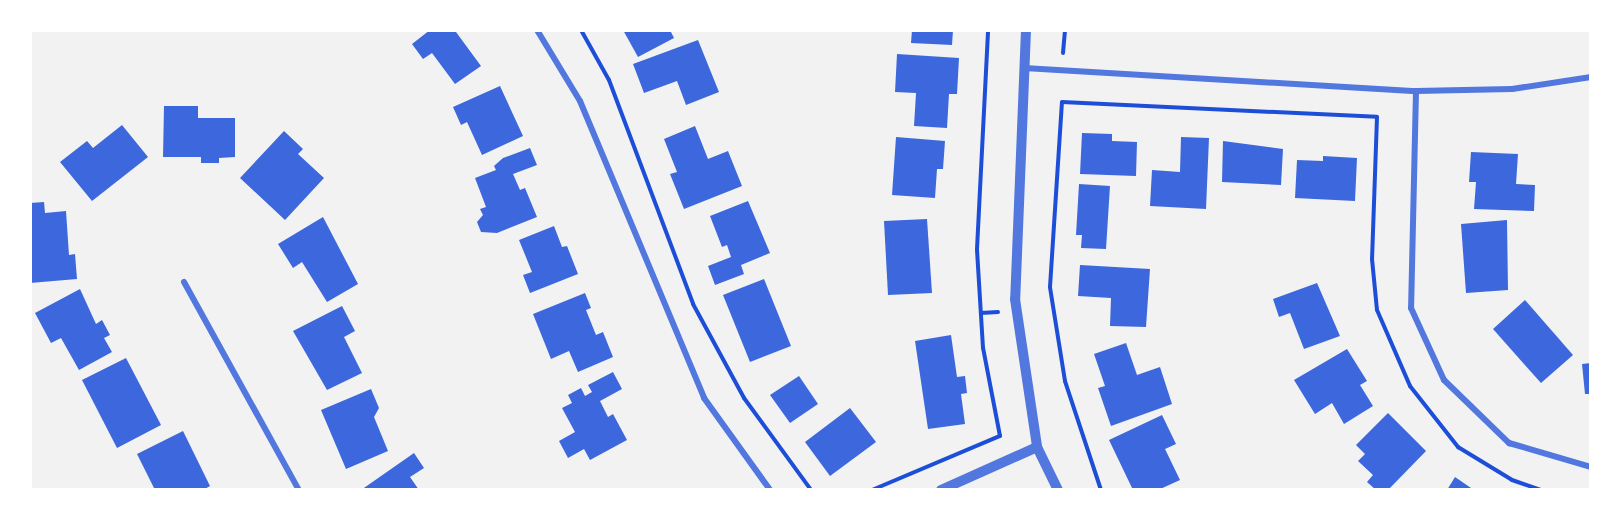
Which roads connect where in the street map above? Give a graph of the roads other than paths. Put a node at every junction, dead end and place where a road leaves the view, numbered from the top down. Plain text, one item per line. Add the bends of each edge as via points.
1 (537, 30) edge
2 (1026, 30) edge
3 (1024, 68) junction
4 (1591, 77) edge
5 (1416, 90) junction
6 (184, 282) dead end
7 (1037, 447) junction
8 (1591, 467) edge
9 (299, 490) edge
10 (770, 490) edge
11 (941, 490) edge
12 (1058, 490) edge

1 - 10 street via 580,100 704,398
2 - 3 street
3 - 5 street
3 - 7 street via 1016,299
4 - 5 street via 1512,89
5 - 8 street via 1411,308 1439,370 1444,380 1509,443
6 - 9 street
7 - 11 street
7 - 12 street

